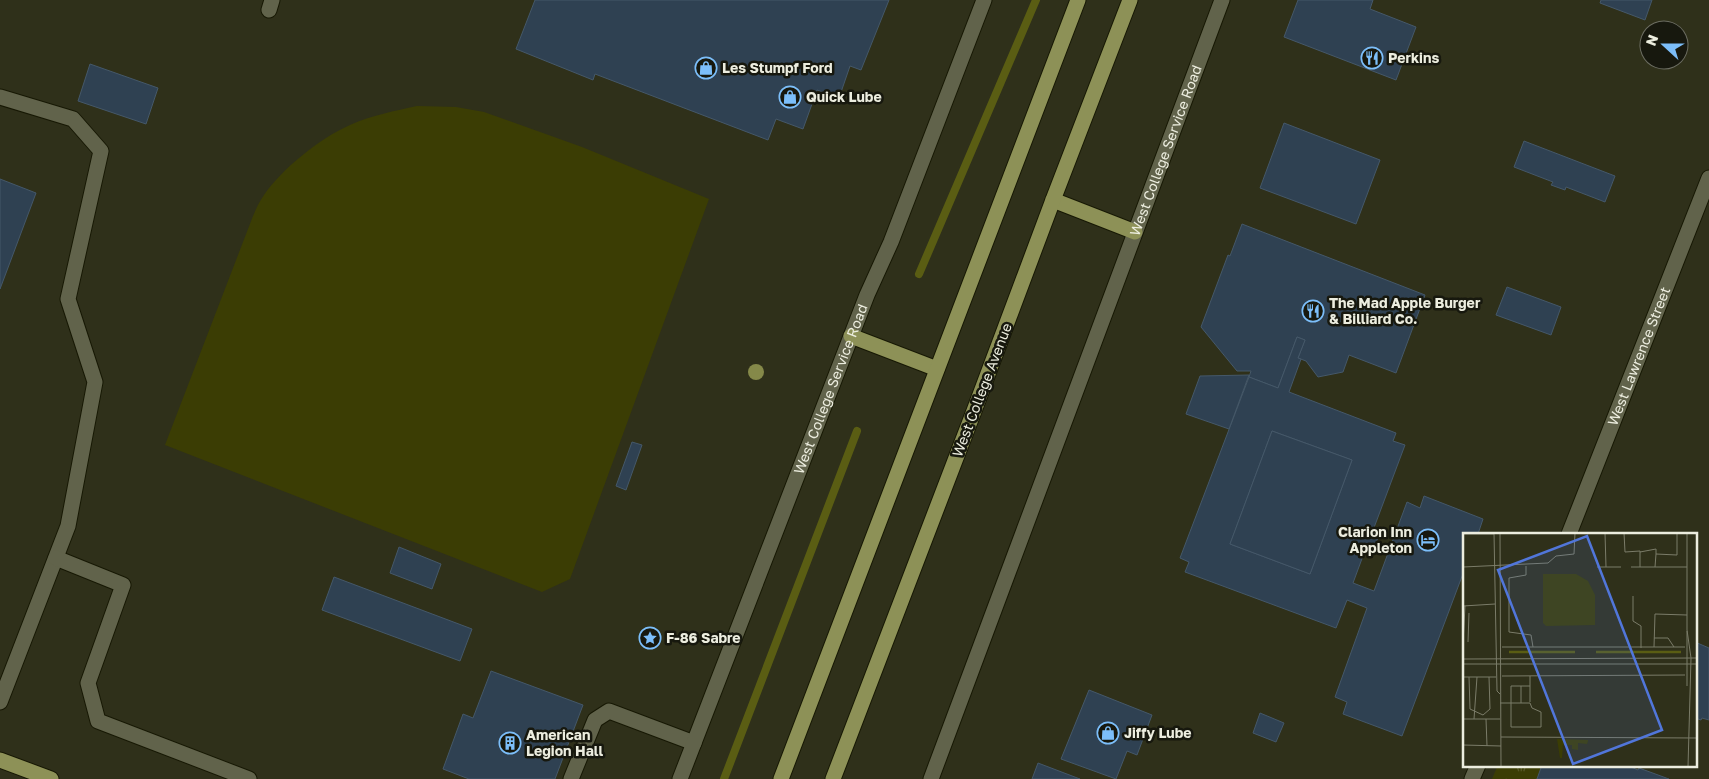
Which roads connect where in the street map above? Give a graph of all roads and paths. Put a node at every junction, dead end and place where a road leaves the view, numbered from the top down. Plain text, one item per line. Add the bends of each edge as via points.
1 (984, 0) edge
2 (1078, 0) edge
3 (1130, 0) edge
4 (1222, 0) edge
5 (0, 97) edge
6 (1709, 178) edge
7 (1053, 200) junction
8 (1134, 232) junction
9 (851, 336) junction
10 (937, 369) junction
11 (1569, 533) edge
12 (56, 558) junction
13 (0, 702) edge
14 (694, 743) junction
15 (0, 760) edge
16 (1478, 766) edge
17 (51, 779) edge
18 (249, 779) edge
19 (571, 779) edge
20 (680, 779) edge
21 (781, 779) edge
22 (833, 779) edge
23 (931, 779) edge
24 (1472, 779) edge

1 - 9 street, West College Service Road via 891,242
2 - 10 main road
3 - 7 main road, West College Avenue
4 - 8 street, West College Service Road
5 - 12 street via 73,119 100,151 68,299 95,382 68,526
6 - 11 street, West Lawrence Street
7 - 8 main road
7 - 22 main road, West College Avenue
8 - 23 street, West College Service Road
9 - 10 main road
9 - 14 street, West College Service Road
10 - 21 main road
12 - 13 street
12 - 18 street via 123,585 88,683 98,721
14 - 19 street via 609,711 594,720
14 - 20 street, West College Service Road
15 - 17 main road
16 - 24 street

